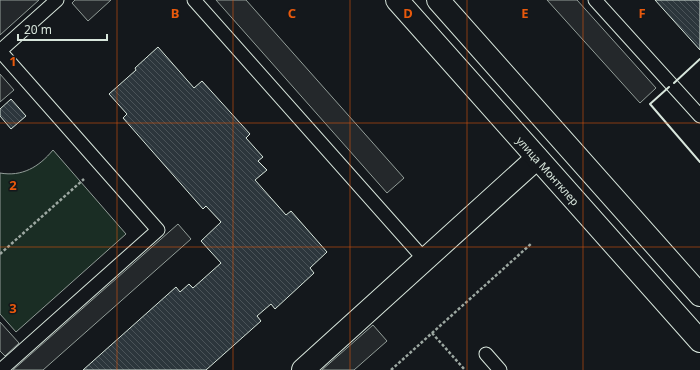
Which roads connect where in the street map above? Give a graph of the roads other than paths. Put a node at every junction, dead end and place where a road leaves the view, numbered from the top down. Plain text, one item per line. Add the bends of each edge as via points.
1 (57, 0) edge
2 (194, 0) edge
3 (397, 0) edge
4 (438, 0) edge
5 (595, 0) edge
6 (0, 51) edge
7 (700, 116) edge
8 (537, 158) junction
9 (425, 260) junction
10 (700, 295) edge
11 (700, 341) edge
12 (486, 354) dead end
13 (1, 368) edge
14 (303, 370) edge
15 (500, 370) edge

1 - 6 lane
2 - 9 lane
3 - 8 street, улица Монтклер
4 - 10 street
5 - 7 lane
6 - 13 lane via 158,230
8 - 9 street
8 - 11 street, улица Монтклер
9 - 14 street
12 - 15 lane

